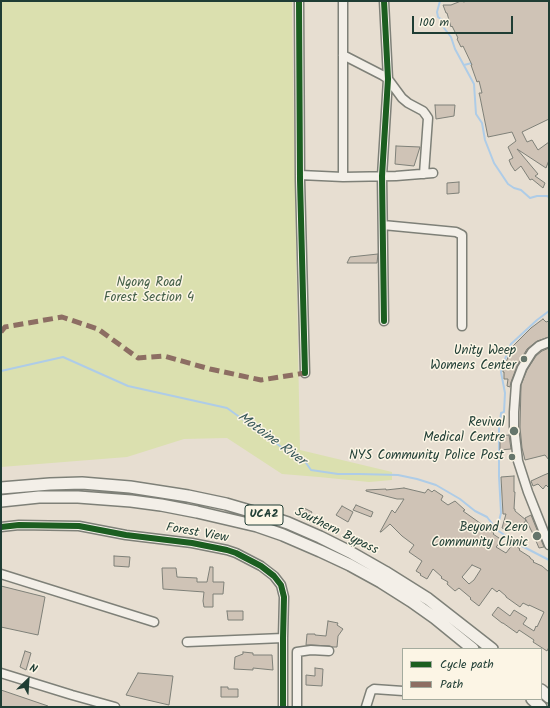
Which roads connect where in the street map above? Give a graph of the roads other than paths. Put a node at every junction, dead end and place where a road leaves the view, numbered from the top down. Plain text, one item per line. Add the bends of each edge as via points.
1 (299, 1) edge
2 (344, 1) edge
3 (384, 1) edge
4 (343, 56) junction
5 (388, 79) junction
6 (433, 173) dead end
7 (424, 174) junction
8 (300, 175) junction
9 (382, 176) junction
10 (343, 177) junction
11 (383, 225) junction
12 (384, 321) dead end
13 (462, 326) dead end
14 (549, 342) edge
15 (305, 373) dead end
16 (1, 488) edge
17 (1, 500) edge
18 (1, 527) edge
19 (549, 545) edge
20 (1, 574) edge
21 (154, 622) dead end
22 (282, 638) junction
23 (187, 642) dead end
24 (472, 648) edge
25 (491, 648) edge
26 (329, 651) dead end
27 (1, 673) edge
28 (402, 691) edge
29 (533, 700) edge
30 (114, 707) edge
31 (284, 707) edge
32 (297, 707) edge
33 (366, 707) edge
34 (541, 707) edge

1 - 8 street
2 - 4 street
3 - 5 street
4 - 5 street
4 - 10 street
5 - 7 street via 402,98 423,111 428,118
5 - 9 street
6 - 7 street
7 - 9 street
8 - 10 street
8 - 15 street
9 - 10 street
9 - 11 street
11 - 12 street
11 - 13 street via 456,232 462,235
14 - 19 street via 532,352 522,368 516,384 514,427 518,461
16 - 25 highway, Southern Bypass / UCA2 via 75,483 130,487 226,504 267,516 320,537 385,572 428,599
17 - 24 highway, Southern Bypass / UCA2 via 39,497 131,501 197,512 283,534 381,582 435,618
18 - 22 street, Forest View via 79,526 199,544 236,553 261,566 281,585 284,597
20 - 21 street
22 - 23 street
22 - 31 street, Forest View
26 - 32 street via 297,652
27 - 30 street
28 - 33 street via 374,689
29 - 34 highway

